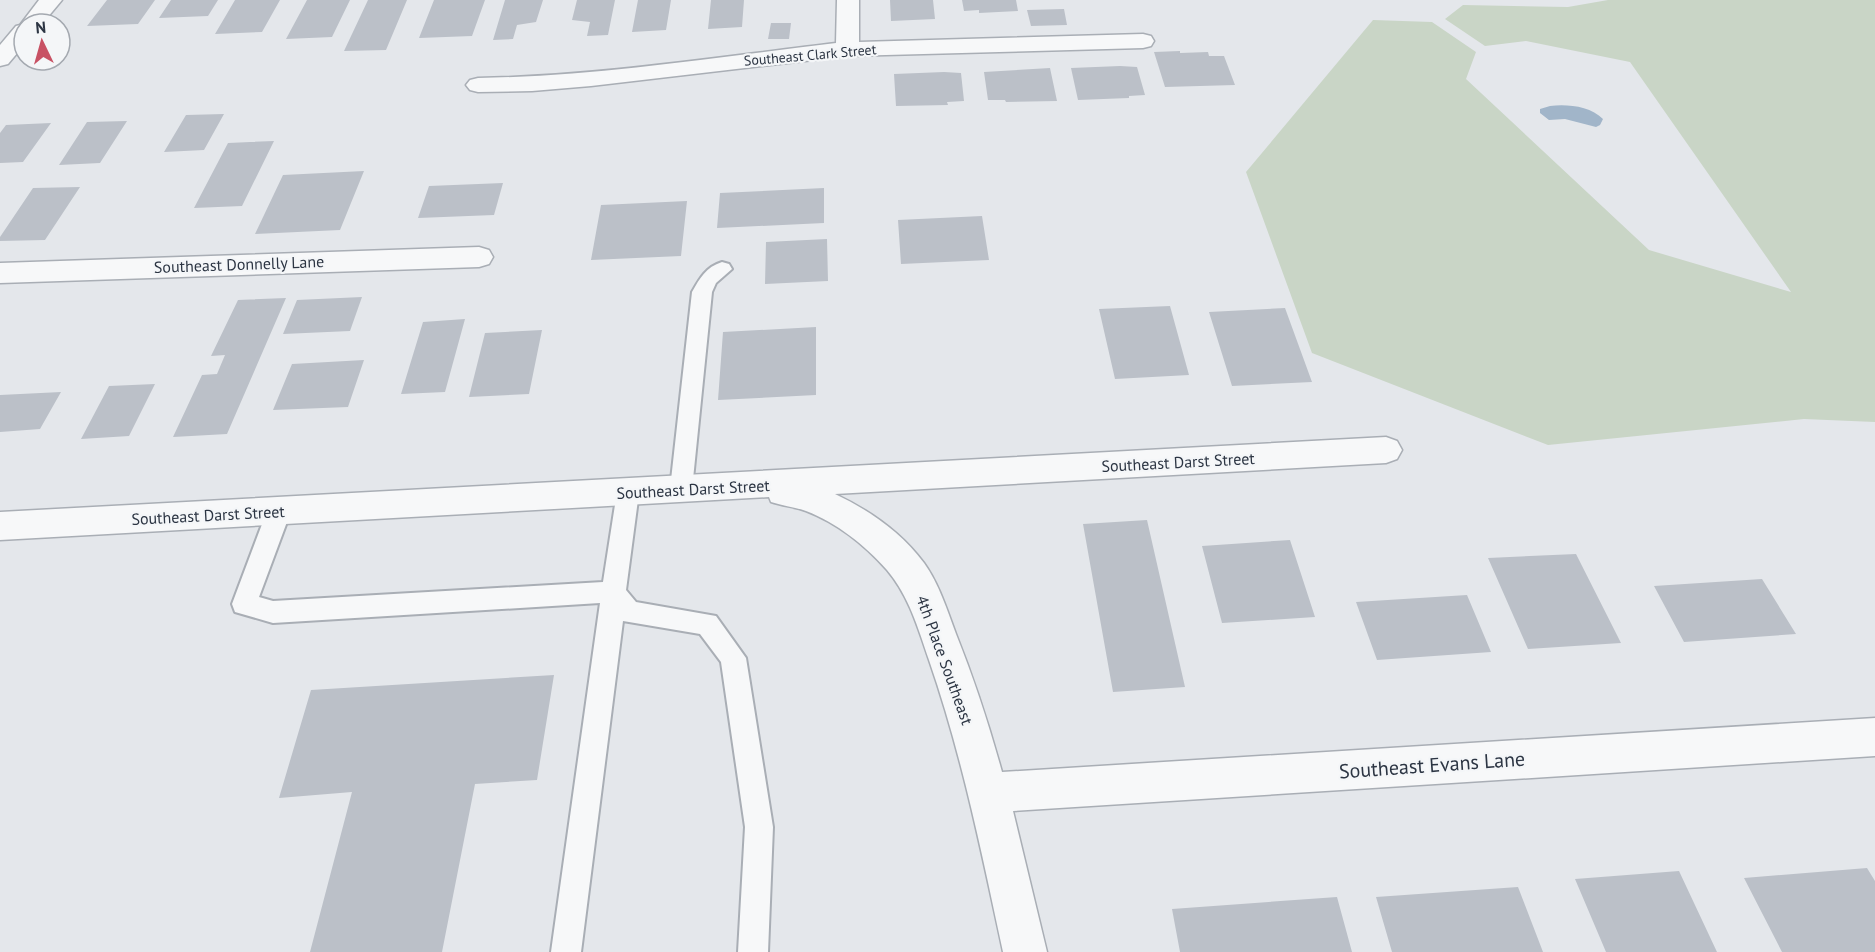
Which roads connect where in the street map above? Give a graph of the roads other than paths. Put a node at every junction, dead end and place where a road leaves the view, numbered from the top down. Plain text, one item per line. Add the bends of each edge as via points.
1 (51, 0) edge
2 (848, 0) edge
3 (40, 12) edge
4 (1143, 41) dead end
5 (12, 45) edge
6 (848, 49) junction
7 (0, 59) edge
8 (478, 85) dead end
9 (479, 257) dead end
10 (722, 269) dead end
11 (0, 273) edge
12 (1386, 450) dead end
13 (728, 487) junction
14 (681, 489) junction
15 (628, 492) junction
16 (279, 511) junction
17 (0, 526) edge
18 (614, 592) junction
19 (1875, 737) edge
20 (988, 793) junction
21 (566, 952) edge
22 (753, 952) edge
23 (1025, 952) edge

1 - 3 street
2 - 6 street
4 - 6 street, Southeast Clark Street
5 - 7 street
6 - 8 street, Southeast Clark Street via 591,79
9 - 11 street, Southeast Donnelly Lane
10 - 14 lane via 709,279 702,292
12 - 13 street, Southeast Darst Street
13 - 14 street, Southeast Darst Street
13 - 20 street, 4th Place Southeast via 789,492 815,500 862,526 899,559 923,596 957,683
14 - 15 street, Southeast Darst Street
15 - 16 street, Southeast Darst Street
15 - 18 lane
16 - 17 street, Southeast Darst Street
16 - 18 lane via 244,604 273,612
18 - 21 lane
18 - 22 lane via 629,612 707,624 733,658 759,827
19 - 20 street, Southeast Evans Lane
20 - 23 street, 4th Place Southeast

